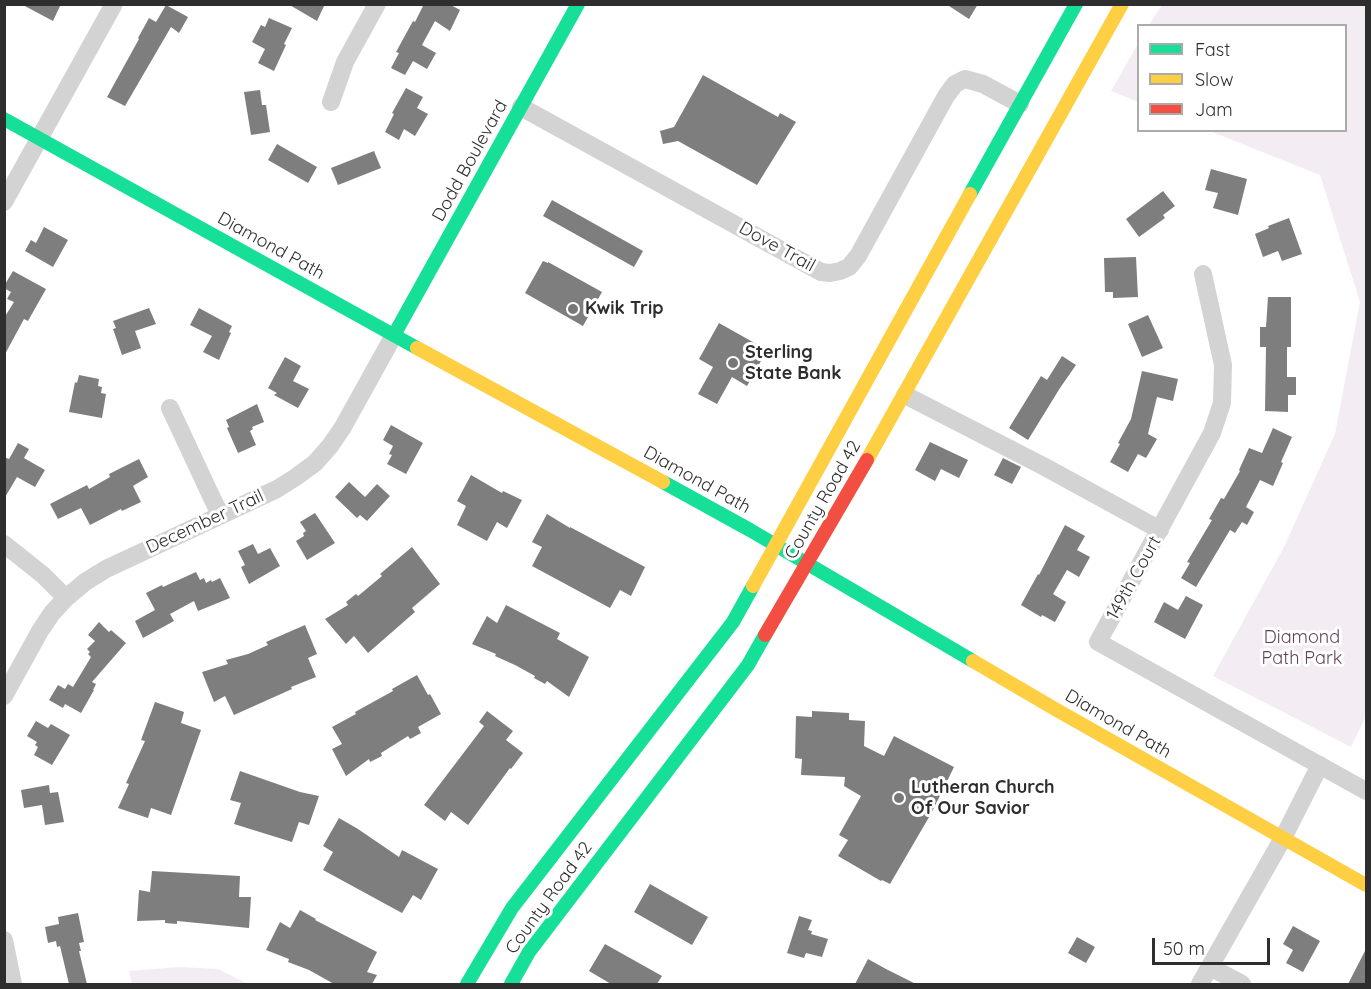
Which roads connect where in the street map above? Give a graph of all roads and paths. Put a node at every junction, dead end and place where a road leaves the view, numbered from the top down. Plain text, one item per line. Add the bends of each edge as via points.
1 (114, 4) edge
2 (377, 4) edge
3 (578, 4) edge
4 (1076, 4) edge
5 (1122, 4) edge
6 (331, 102) dead end
7 (1020, 104) junction
8 (521, 107) junction
9 (4, 119) edge
10 (40, 138) junction
11 (4, 202) edge
12 (1203, 274) dead end
13 (394, 335) junction
14 (904, 395) junction
15 (170, 408) dead end
16 (220, 515) junction
17 (1160, 531) junction
18 (4, 544) edge
19 (776, 545) junction
20 (806, 563) junction
21 (66, 598) junction
22 (4, 696) edge
23 (1320, 765) junction
24 (1366, 791) edge
25 (1283, 838) junction
26 (1366, 885) edge
27 (4, 940) edge
28 (1210, 967) junction
29 (13, 984) edge
30 (467, 984) edge
31 (511, 984) edge
32 (1200, 984) edge
33 (1242, 984) edge

1 - 10 street
2 - 6 street via 345,62
3 - 8 main road, Dodd Boulevard
4 - 7 main road, County Road 42
5 - 14 main road, County Road 42
7 - 8 street, Dove Trail via 983,84 965,79 955,84 858,256 849,267 830,273 821,272
7 - 19 main road, County Road 42
8 - 13 main road, Dodd Boulevard
9 - 10 main road, Diamond Path
10 - 11 street
10 - 13 main road, Diamond Path
12 - 17 street, 149th Court via 1223,365 1222,403 1212,433
13 - 16 street, December Trail via 343,427 315,464 277,489
13 - 19 main road, Diamond Path
14 - 17 street via 1046,467
14 - 20 main road, County Road 42
15 - 16 street
16 - 21 street, December Trail via 106,569
17 - 23 street, 149th Court via 1098,642
18 - 21 street
19 - 20 main road, Diamond Path
19 - 30 main road, County Road 42 via 733,622 512,908
20 - 25 main road, Diamond Path
20 - 31 main road, County Road 42 via 748,665 529,952
21 - 22 street, December Trail via 40,631
23 - 24 street
23 - 25 street
25 - 26 main road, Diamond Path
25 - 28 street
27 - 29 street
28 - 32 street
28 - 33 street

